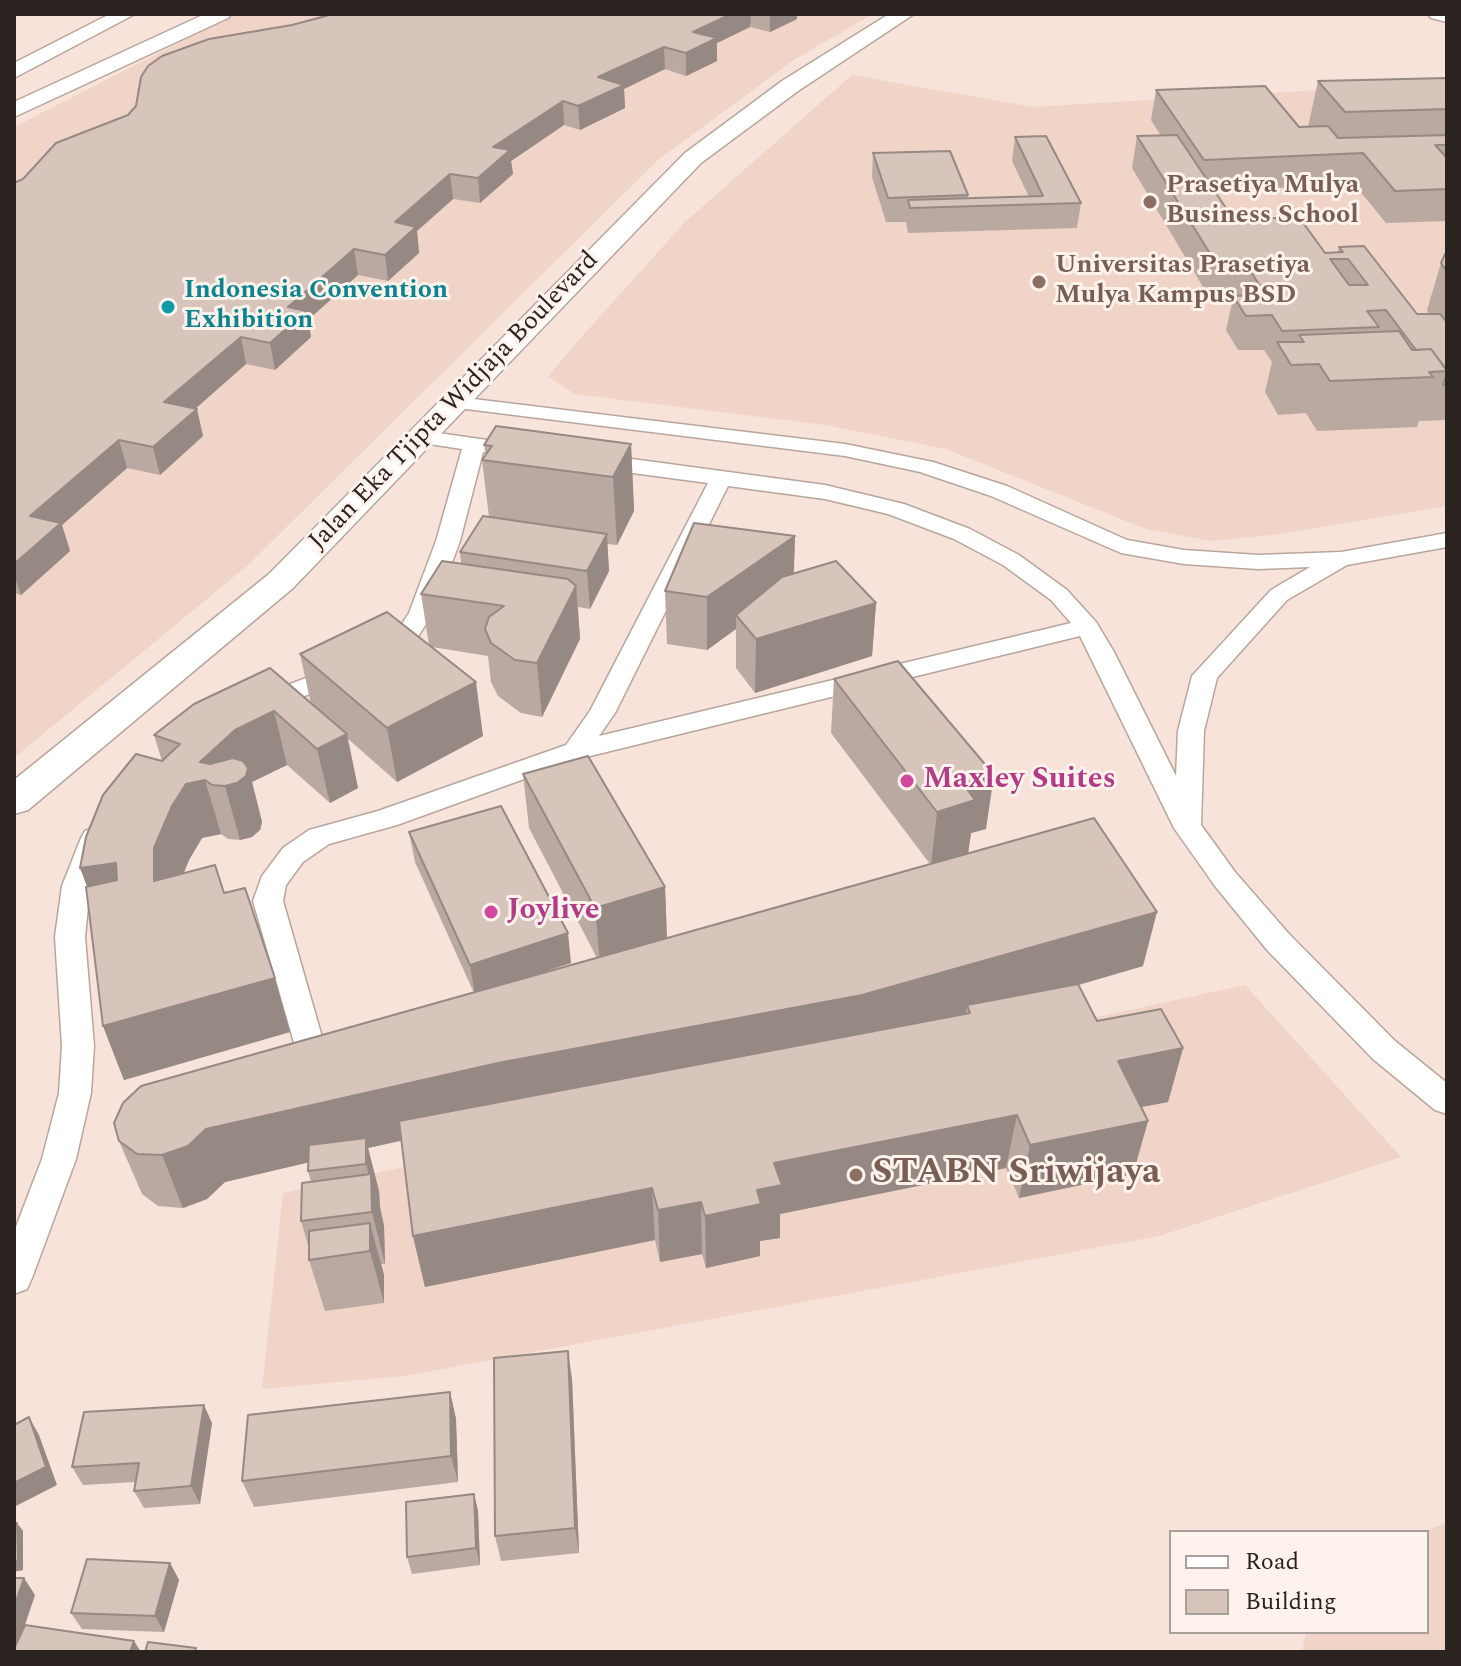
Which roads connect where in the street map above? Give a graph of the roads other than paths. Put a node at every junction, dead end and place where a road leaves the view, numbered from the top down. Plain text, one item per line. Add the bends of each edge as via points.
1 (125, 14) edge
2 (221, 14) edge
3 (904, 14) edge
4 (1438, 14) edge
5 (1447, 16) edge
6 (14, 72) edge
7 (14, 110) edge
8 (457, 403) junction
9 (424, 437) junction
10 (474, 444) junction
11 (721, 478) junction
12 (1447, 540) edge
13 (1341, 559) junction
14 (1087, 627) junction
15 (233, 716) edge
16 (575, 751) junction
17 (14, 801) edge
18 (106, 819) edge
19 (1188, 828) junction
20 (308, 1044) edge
21 (1447, 1101) edge
22 (14, 1278) edge

1 - 6 street
2 - 7 street
3 - 8 street, Jalan Eka Tjipta Widjaja Boulevard via 790,86 693,158
4 - 5 street
8 - 9 street, Jalan Eka Tjipta Widjaja Boulevard
8 - 13 street via 925,467 999,491 1121,546 1258,562
9 - 10 street
9 - 17 street, Jalan Eka Tjipta Widjaja Boulevard via 281,581
10 - 11 street
10 - 15 street via 448,541 421,613 403,641 360,665
11 - 14 street via 825,492 896,509 962,534 1011,560 1059,595
11 - 16 street via 602,713
12 - 13 street
13 - 19 street via 1279,595 1205,676 1191,731
14 - 16 street
14 - 19 street
16 - 20 street via 319,837 293,855 272,883 268,901
18 - 22 street via 76,886 70,937 78,1046 75,1093 59,1159
19 - 21 street via 1278,942 1384,1050

